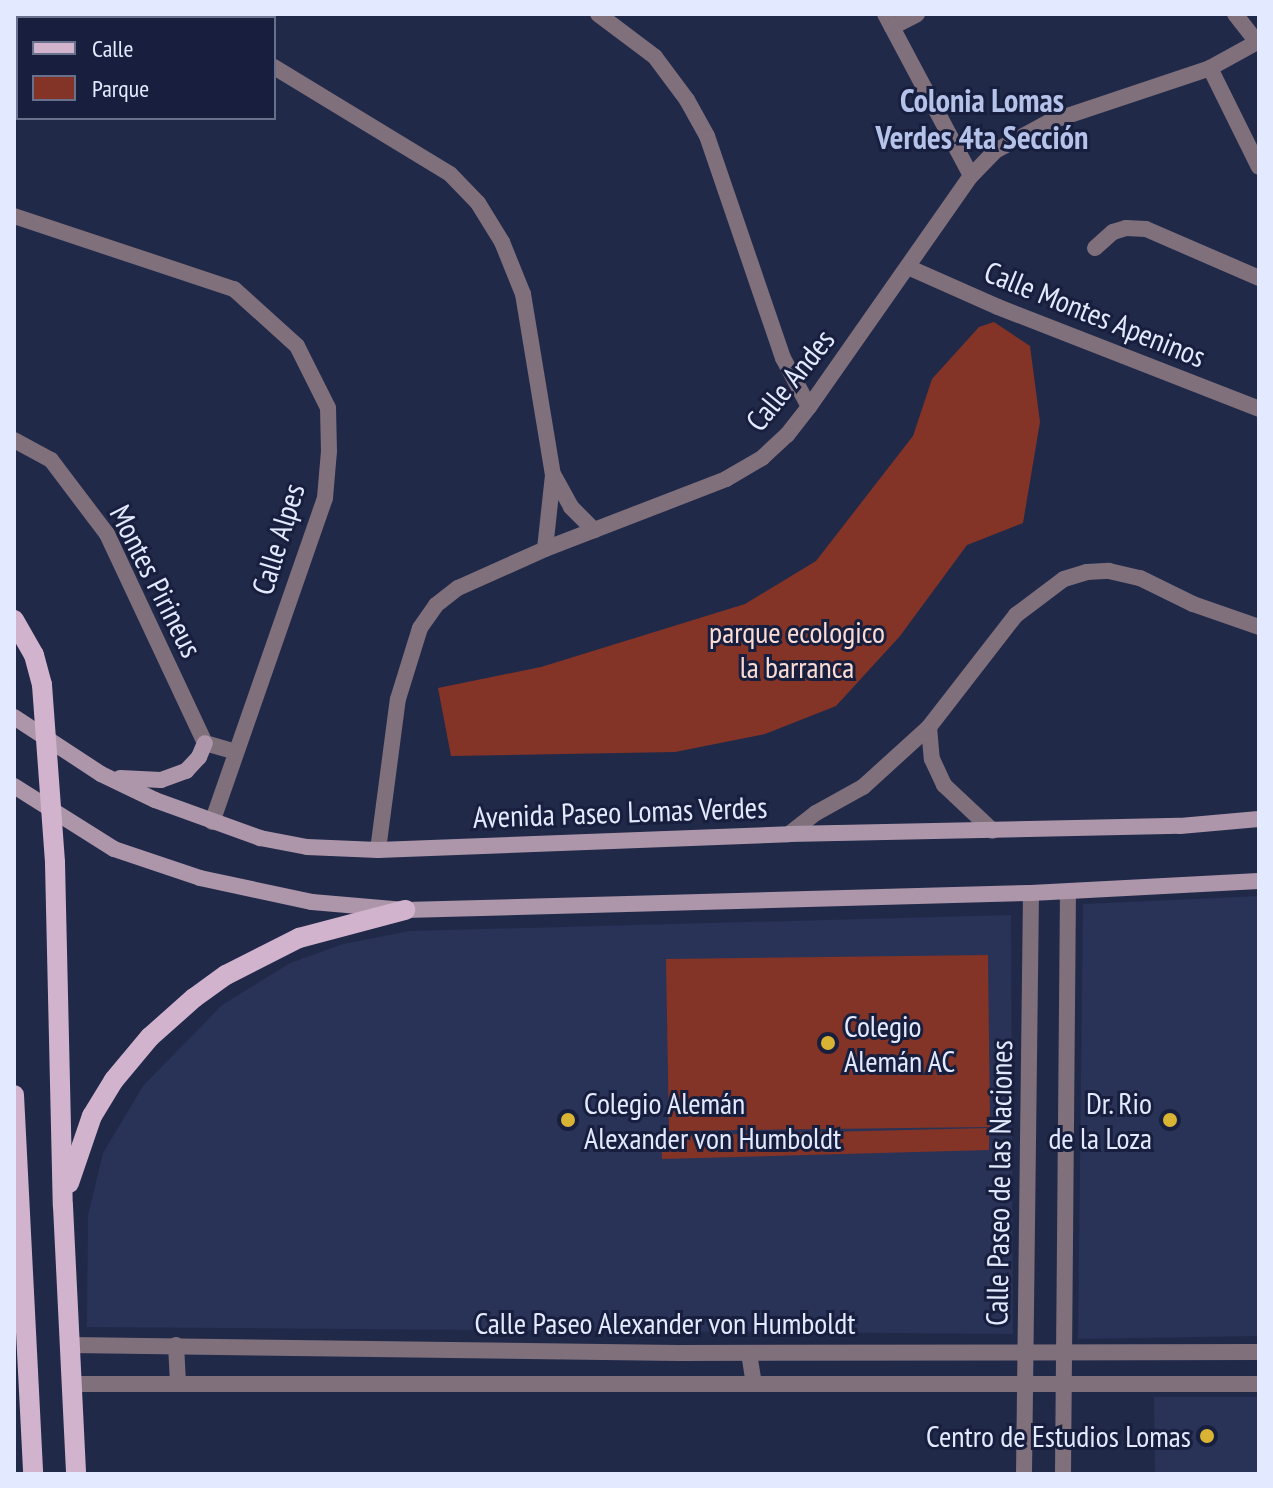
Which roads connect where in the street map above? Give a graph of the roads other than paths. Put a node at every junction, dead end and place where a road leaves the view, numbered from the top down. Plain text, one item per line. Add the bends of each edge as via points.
1 (598, 14) edge
2 (917, 14) edge
3 (1235, 14) edge
4 (889, 21) edge
5 (1258, 42) edge
6 (276, 68) edge
7 (1210, 68) junction
8 (1259, 167) edge
9 (971, 176) junction
10 (14, 216) edge
11 (1095, 248) dead end
12 (910, 268) junction
13 (1259, 278) edge
14 (809, 407) junction
15 (1259, 409) edge
16 (14, 440) edge
17 (553, 475) junction
18 (594, 530) junction
19 (545, 549) junction
20 (14, 620) edge
21 (1259, 627) edge
22 (14, 717) edge
23 (929, 727) junction
24 (205, 743) junction
25 (236, 752) junction
26 (101, 774) junction
27 (14, 786) edge
28 (1259, 819) edge
29 (212, 822) junction
30 (993, 831) junction
31 (789, 834) junction
32 (378, 850) junction
33 (1259, 881) edge
34 (1068, 892) junction
35 (1031, 893) junction
36 (405, 910) junction
37 (14, 1095) edge
38 (63, 1206) junction
39 (70, 1345) junction
40 (176, 1345) junction
41 (1026, 1352) junction
42 (1064, 1352) junction
43 (1259, 1352) edge
44 (749, 1353) junction
45 (178, 1382) junction
46 (1025, 1383) junction
47 (1064, 1383) junction
48 (71, 1384) junction
49 (754, 1384) junction
50 (1259, 1384) edge
51 (33, 1474) edge
52 (76, 1474) edge
53 (1024, 1474) edge
54 (1063, 1474) edge

1 - 14 street via 655,57 707,136 783,358
2 - 4 street
3 - 5 street
4 - 9 street
5 - 7 street, Calle Andes
6 - 17 street via 450,174 478,203 502,242 523,294
7 - 8 street
7 - 9 street, Calle Andes via 1022,133
9 - 12 street, Calle Andes
10 - 25 street, Calle Alpes via 234,289 297,346 315,376 328,408 325,498
11 - 13 street via 1113,232 1146,229
12 - 14 street, Calle Andes
12 - 15 street, Calle Montes Apeninos
14 - 18 street, Calle Andes via 762,458 726,479
16 - 24 street, Montes Pirineus via 51,460 107,534
17 - 18 street via 571,507
17 - 19 street
18 - 19 street, Calle Andes
19 - 32 street, Calle Andes via 458,588 436,605 420,628 398,699
20 - 38 main road, bridge via 34,655 42,685 55,863
21 - 23 street via 1140,578 1087,572 1064,579 1016,615
22 - 26 main road, Avenida Paseo Lomas Verdes
23 - 30 street via 932,759 944,785
23 - 31 street via 863,787
24 - 25 street
24 - 26 main road via 186,771 161,780
25 - 29 street, Calle Alpes
26 - 29 main road, Avenida Paseo Lomas Verdes
27 - 36 main road via 114,849 200,878 312,902
28 - 30 main road, Avenida Paseo Lomas Verdes
29 - 32 main road, Avenida Paseo Lomas Verdes via 307,847
30 - 31 main road, Avenida Paseo Lomas Verdes
31 - 32 main road, Avenida Paseo Lomas Verdes
33 - 34 main road
34 - 35 main road
34 - 42 street
35 - 36 main road
35 - 41 street, Calle Paseo de las Naciones
36 - 38 main road via 299,938 226,975 194,998 150,1037 114,1080 92,1116
37 - 51 main road
38 - 39 main road
39 - 40 street, Calle Paseo Alexander von Humboldt
39 - 48 main road
40 - 44 street, Calle Paseo Alexander von Humboldt
40 - 45 street
41 - 42 street, Calle Paseo Alexander von Humboldt
41 - 44 street, Calle Paseo Alexander von Humboldt
41 - 46 street, Calle Paseo de las Naciones
42 - 43 street, Calle Paseo Alexander von Humboldt
42 - 47 street
44 - 49 street
45 - 48 street, Calle Paseo Alexander von Humboldt
45 - 49 street, Calle Paseo Alexander von Humboldt
46 - 47 street, Calle Paseo Alexander von Humboldt
46 - 49 street, Calle Paseo Alexander von Humboldt
46 - 53 street, Calle Paseo de las Naciones
47 - 50 street, Calle Paseo Alexander von Humboldt
47 - 54 street
48 - 52 main road

